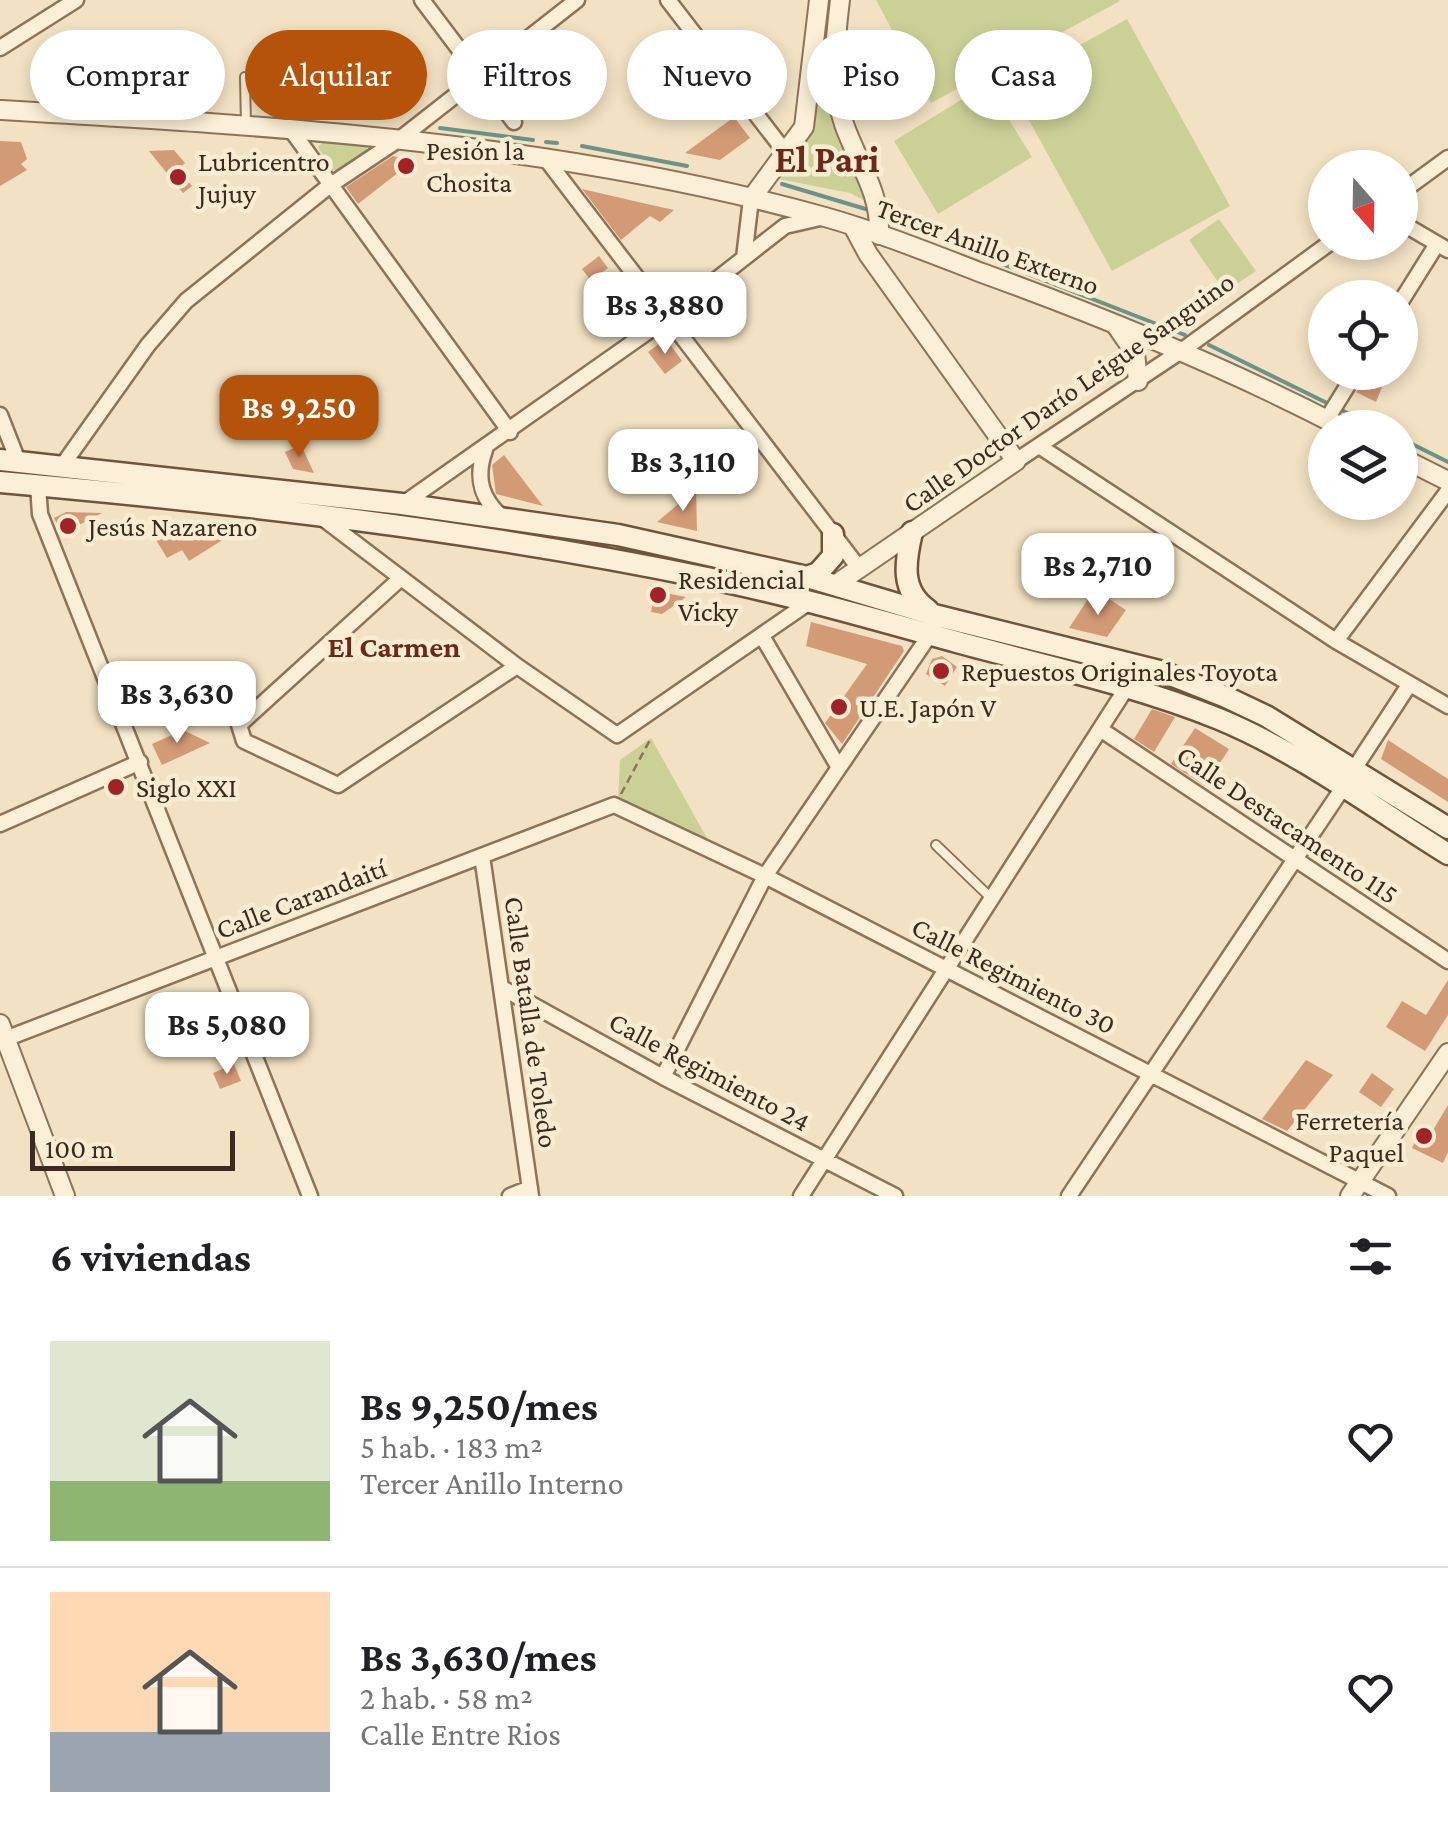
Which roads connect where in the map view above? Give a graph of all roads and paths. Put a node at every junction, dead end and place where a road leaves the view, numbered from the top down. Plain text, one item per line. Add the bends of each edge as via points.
1 (76, 0) edge
2 (422, 0) edge
3 (577, 0) edge
4 (668, 0) edge
5 (819, 0) edge
6 (840, 0) edge
7 (539, 30) edge
8 (447, 33) edge
9 (0, 48) edge
10 (447, 102) edge
11 (0, 110) edge
12 (246, 120) edge
13 (246, 124) junction
14 (288, 127) junction
15 (401, 138) junction
16 (786, 153) junction
17 (1448, 158) edge
18 (546, 159) junction
19 (1418, 179) edge
20 (329, 186) junction
21 (751, 199) junction
22 (826, 217) junction
23 (853, 226) junction
24 (1418, 233) edge
25 (880, 235) junction
26 (1442, 247) edge
27 (744, 258) junction
28 (1308, 258) edge
29 (1417, 280) edge
30 (666, 319) junction
31 (1111, 320) junction
32 (1187, 347) junction
33 (1138, 381) junction
34 (1316, 410) edge
35 (0, 415) edge
36 (510, 432) junction
37 (1039, 446) junction
38 (485, 450) junction
39 (9, 460) edge
40 (1016, 461) junction
41 (1418, 465) edge
42 (62, 466) junction
43 (195, 481) junction
44 (1448, 481) edge
45 (0, 482) edge
46 (38, 485) junction
47 (274, 490) junction
48 (1448, 491) edge
49 (155, 498) junction
50 (402, 504) junction
51 (231, 506) junction
52 (503, 518) junction
53 (354, 531) junction
54 (912, 532) junction
55 (833, 534) junction
56 (859, 568) junction
57 (808, 577) junction
58 (401, 578) junction
59 (835, 584) junction
60 (748, 588) junction
61 (808, 603) junction
62 (938, 629) junction
63 (762, 636) junction
64 (1336, 641) junction
65 (518, 666) junction
66 (1163, 672) junction
67 (1409, 685) junction
68 (1127, 687) junction
69 (1448, 706) edge
70 (1100, 729) junction
71 (651, 738) dead end
72 (140, 762) junction
73 (838, 766) junction
74 (1354, 770) junction
75 (1342, 789) junction
76 (614, 805) junction
77 (0, 824) edge
78 (1448, 828) edge
79 (936, 845) dead end
80 (1446, 851) edge
81 (482, 856) junction
82 (1294, 859) junction
83 (765, 876) junction
84 (991, 898) junction
85 (218, 957) junction
86 (1448, 960) edge
87 (945, 968) junction
88 (504, 988) junction
89 (2, 1034) edge
90 (1448, 1054) edge
91 (1152, 1072) junction
92 (662, 1077) junction
93 (824, 1159) junction
94 (1355, 1188) edge
95 (530, 1192) edge
96 (65, 1196) edge
97 (310, 1196) edge
98 (510, 1196) edge
99 (801, 1196) edge
100 (895, 1196) edge
101 (1069, 1196) edge
102 (1388, 1196) edge

1 - 9 street
2 - 8 street
3 - 7 street
4 - 16 street
5 - 16 street via 807,115
6 - 25 street via 837,93 875,191
10 - 15 street
11 - 13 street, Tercer Anillo Externo
12 - 13 lane
13 - 14 street, Tercer Anillo Externo
14 - 15 street, Tercer Anillo Externo
14 - 20 street
15 - 18 street, Tercer Anillo Externo
15 - 20 street
16 - 21 street
17 - 19 street
18 - 21 street, Tercer Anillo Externo
18 - 30 street
20 - 36 street
20 - 42 street via 186,301
21 - 22 street, Tercer Anillo Externo
21 - 27 street
22 - 23 street, Tercer Anillo Externo
22 - 27 street via 784,226
23 - 25 street, Tercer Anillo Externo
23 - 40 street
24 - 26 street
25 - 31 street, Tercer Anillo Externo
26 - 29 street
27 - 30 street
28 - 32 street, Calle Doctor Darío Leigue Sanguino
30 - 36 street
30 - 55 street
31 - 32 street, Tercer Anillo Externo
31 - 33 street via 1135,353
32 - 33 street, Calle Doctor Darío Leigue Sanguino
32 - 34 street, Tercer Anillo Externo
33 - 37 street, Calle Doctor Darío Leigue Sanguino
35 - 39 street
36 - 38 street
37 - 40 street, Calle Doctor Darío Leigue Sanguino
37 - 64 street
38 - 50 street
38 - 52 street via 479,480
39 - 42 main road
40 - 54 street, Calle Doctor Darío Leigue Sanguino
41 - 44 street
42 - 43 main road
43 - 47 main road
43 - 49 main road via 190,494
45 - 46 main road
46 - 49 main road
46 - 72 street via 40,514
47 - 50 main road
47 - 51 main road via 236,495
48 - 64 street
49 - 51 main road
50 - 52 main road
51 - 53 main road via 321,516
52 - 57 main road via 618,535
53 - 58 street
53 - 60 main road via 609,559
54 - 56 street, Calle Doctor Darío Leigue Sanguino
54 - 62 main road via 905,574
55 - 56 street
55 - 57 main road via 833,556
56 - 59 street, Calle Doctor Darío Leigue Sanguino
57 - 59 main road
58 - 65 street
58 - 65 street via 238,725 244,741 338,785
59 - 60 main road via 813,596
59 - 62 main road
59 - 62 main road via 851,600
60 - 61 main road
61 - 62 main road
61 - 63 street
62 - 66 main road
62 - 68 main road
62 - 73 street
63 - 65 street via 626,732 608,732
63 - 73 street
64 - 67 street
66 - 68 main road
66 - 74 main road via 1266,716
67 - 69 street
67 - 74 street
68 - 70 street
68 - 75 main road via 1254,735
70 - 82 street, Calle Destacamento 115
70 - 84 street
71 - 76 path
72 - 77 street
72 - 85 street
73 - 83 street
74 - 78 main road
75 - 80 main road
75 - 82 street
76 - 81 street, Calle Carandaití
76 - 83 street, Calle Regimiento 30
79 - 84 lane
81 - 85 street, Calle Carandaití
81 - 88 street, Calle Batalla de Toledo
82 - 86 street, Calle Destacamento 115
82 - 91 street
83 - 87 street, Calle Regimiento 30
83 - 92 street
84 - 87 street
85 - 89 street, Calle Carandaití
85 - 97 street
87 - 91 street, Calle Regimiento 30
87 - 93 street
88 - 92 street, Calle Regimiento 24
88 - 95 street, Calle Batalla de Toledo
89 - 96 street
90 - 94 street
91 - 94 street, Calle Regimiento 30
91 - 101 street
92 - 93 street, Calle Regimiento 24
93 - 99 street
93 - 100 street, Calle Regimiento 24
94 - 102 street, Calle Regimiento 30
95 - 98 street

